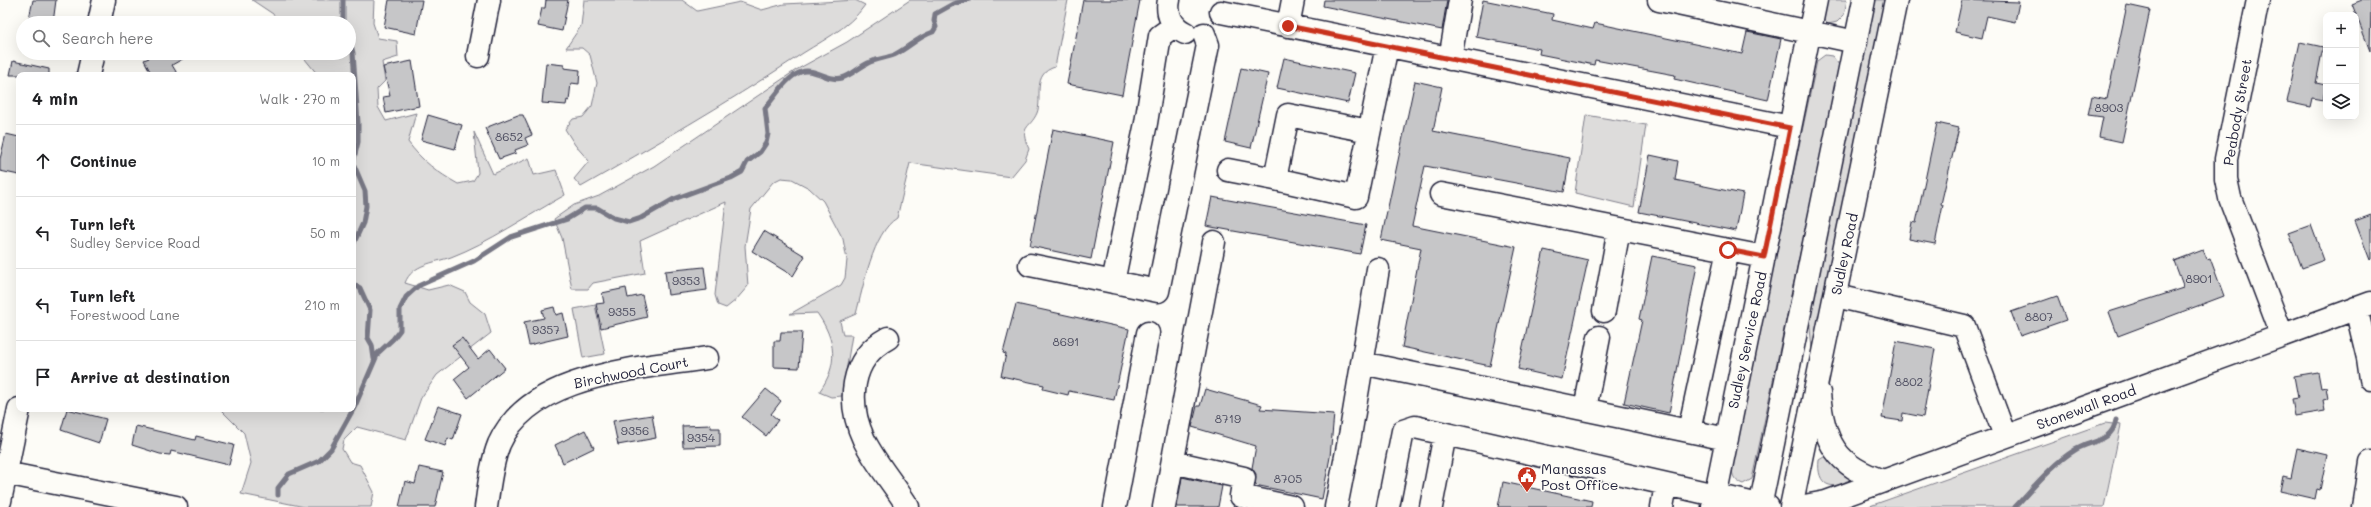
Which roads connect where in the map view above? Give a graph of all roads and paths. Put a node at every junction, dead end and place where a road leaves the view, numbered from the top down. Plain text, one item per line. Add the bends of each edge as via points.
1 (104, 0) edge
2 (489, 0) edge
3 (1169, 0) edge
4 (1293, 0) edge
5 (1460, 0) edge
6 (1659, 0) edge
7 (1816, 0) edge
8 (1864, 0) edge
9 (1896, 0) edge
10 (2258, 0) edge
11 (1221, 6) edge
12 (101, 16) edge
13 (1174, 26) junction
14 (1288, 26) junction
15 (1810, 31) junction
16 (1204, 34) junction
17 (1856, 42) junction
18 (1387, 46) junction
19 (478, 56) dead end
20 (1450, 59) junction
21 (91, 60) edge
22 (89, 72) edge
23 (1790, 128) junction
24 (1369, 131) junction
25 (1228, 170) dead end
26 (1275, 179) junction
27 (1441, 194) dead end
28 (1620, 229) junction
29 (1214, 242) dead end
30 (1728, 250) junction
31 (1764, 257) junction
32 (1030, 265) dead end
33 (1378, 269) dead end
34 (1113, 282) junction
35 (1836, 296) junction
36 (2364, 306) edge
37 (1604, 311) dead end
38 (1148, 333) dead end
39 (2282, 335) junction
40 (1598, 337) dead end
41 (888, 338) dead end
42 (707, 358) dead end
43 (1362, 363) junction
44 (1819, 376) junction
45 (2371, 380) edge
46 (1585, 409) junction
47 (18, 412) edge
48 (1689, 431) junction
49 (1445, 434) junction
50 (2005, 436) junction
51 (1727, 439) junction
52 (1173, 462) junction
53 (2371, 462) edge
54 (3, 472) edge
55 (1884, 481) junction
56 (1666, 485) junction
57 (0, 501) edge
58 (1714, 502) edge
59 (2366, 505) edge
60 (176, 507) edge
61 (486, 507) edge
62 (908, 507) edge
63 (1115, 507) edge
64 (1164, 507) edge
65 (1292, 507) edge
66 (1336, 507) edge
67 (1388, 507) edge
68 (1432, 507) edge
69 (1662, 507) edge
70 (1760, 507) edge
71 (1768, 507) edge
72 (1791, 507) edge
73 (1799, 507) edge

1 - 12 street
2 - 19 street
3 - 13 street via 1168,13
4 - 14 street
5 - 20 street
6 - 15 street
7 - 15 street, Sudley Service Road
8 - 17 street
9 - 35 street, Sudley Road
10 - 39 street, Peabody Street via 2226,159 2226,179 2230,198
11 - 14 street
11 - 16 street via 1215,27
13 - 16 street via 1188,34
13 - 34 street via 1160,36 1146,123
14 - 18 street
15 - 17 street
15 - 23 street, Sudley Service Road
16 - 34 street via 1208,45 1158,291
17 - 70 street
18 - 20 street
18 - 24 street
20 - 23 street
21 - 22 street
23 - 31 street, Sudley Service Road
24 - 26 street via 1288,115
24 - 26 street via 1356,197
25 - 26 street
27 - 28 street
28 - 30 street
28 - 37 street
29 - 52 street
30 - 31 street
30 - 48 street
31 - 51 street, Sudley Service Road
32 - 34 street
33 - 43 street
35 - 44 street, Sudley Road
35 - 50 street via 1964,326
36 - 39 street, Stonewall Road
36 - 45 street
38 - 63 street
39 - 50 street, Stonewall Road
40 - 46 street
41 - 62 street via 872,348 862,360 856,374 853,402 864,439
42 - 61 street, Birchwood Court via 574,382 529,406 515,419 499,445
43 - 46 street
43 - 66 street
44 - 55 street via 1826,430 1836,452 1854,469
44 - 72 street, Sudley Road
46 - 48 street
47 - 54 street
48 - 51 street
49 - 56 street
49 - 67 street via 1415,427 1403,431
49 - 68 street
50 - 55 street, Stonewall Road
51 - 58 street, Sudley Service Road
52 - 64 street
52 - 65 street via 1244,478 1241,496
53 - 59 street
54 - 57 street
54 - 60 street
55 - 73 street, Stonewall Road via 1826,502
56 - 58 street
56 - 69 street
58 - 70 street
70 - 71 street

